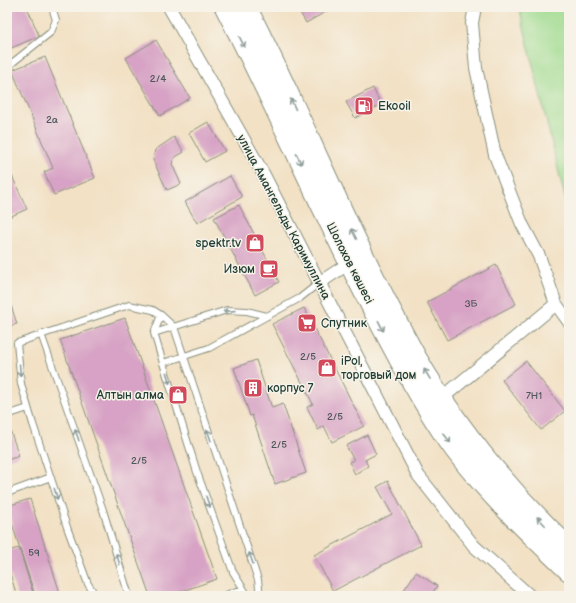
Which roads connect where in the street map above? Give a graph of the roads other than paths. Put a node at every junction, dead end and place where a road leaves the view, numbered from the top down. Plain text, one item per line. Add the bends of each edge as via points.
1 (52, 7) edge
2 (169, 7) edge
3 (225, 7) edge
4 (246, 7) edge
5 (475, 7) edge
6 (7, 67) edge
7 (356, 258) junction
8 (319, 283) junction
9 (556, 304) junction
10 (161, 314) junction
11 (267, 316) junction
12 (569, 322) edge
13 (174, 327) junction
14 (154, 333) junction
15 (41, 334) junction
16 (183, 358) junction
17 (163, 363) junction
18 (442, 398) junction
19 (28, 408) junction
20 (7, 415) edge
21 (51, 478) junction
22 (7, 493) edge
23 (569, 548) edge
24 (569, 571) edge
25 (243, 589) junction
26 (96, 596) edge
27 (129, 596) edge
28 (223, 596) edge
29 (248, 596) edge
30 (260, 596) edge
31 (530, 596) edge

1 - 6 lane via 56,20 51,32
2 - 8 street, улица Амангельды Каримуллина via 264,175
3 -> 7 highway, Шолохов көшесі
7 -> 4 highway, Шолохов көшесі
5 - 9 street via 472,23 476,68 495,155 522,224 539,256
7 - 8 street
18 -> 7 highway, Шолохов көшесі
7 -> 24 highway, Шолохов көшесі via 404,371 444,434 476,477
8 - 11 lane via 300,298
8 - 31 street, улица Амангельды Каримуллина via 418,475 474,546
9 - 12 street
9 - 18 street
10 - 13 lane
10 - 14 lane
10 - 15 lane via 129,305
11 -> 13 lane via 227,310
11 - 16 lane via 209,348
13 - 14 lane
13 - 16 lane
14 - 17 lane
15 -> 19 lane via 17,343 21,384
27 -> 15 lane
16 - 17 lane
30 -> 16 lane via 258,580
17 -> 25 lane via 197,472 233,572
23 -> 18 highway, Шолохов көшесі via 510,488
19 - 20 lane
19 - 21 lane
21 - 22 lane
21 -> 26 lane via 88,584
25 - 28 lane
25 - 29 lane

